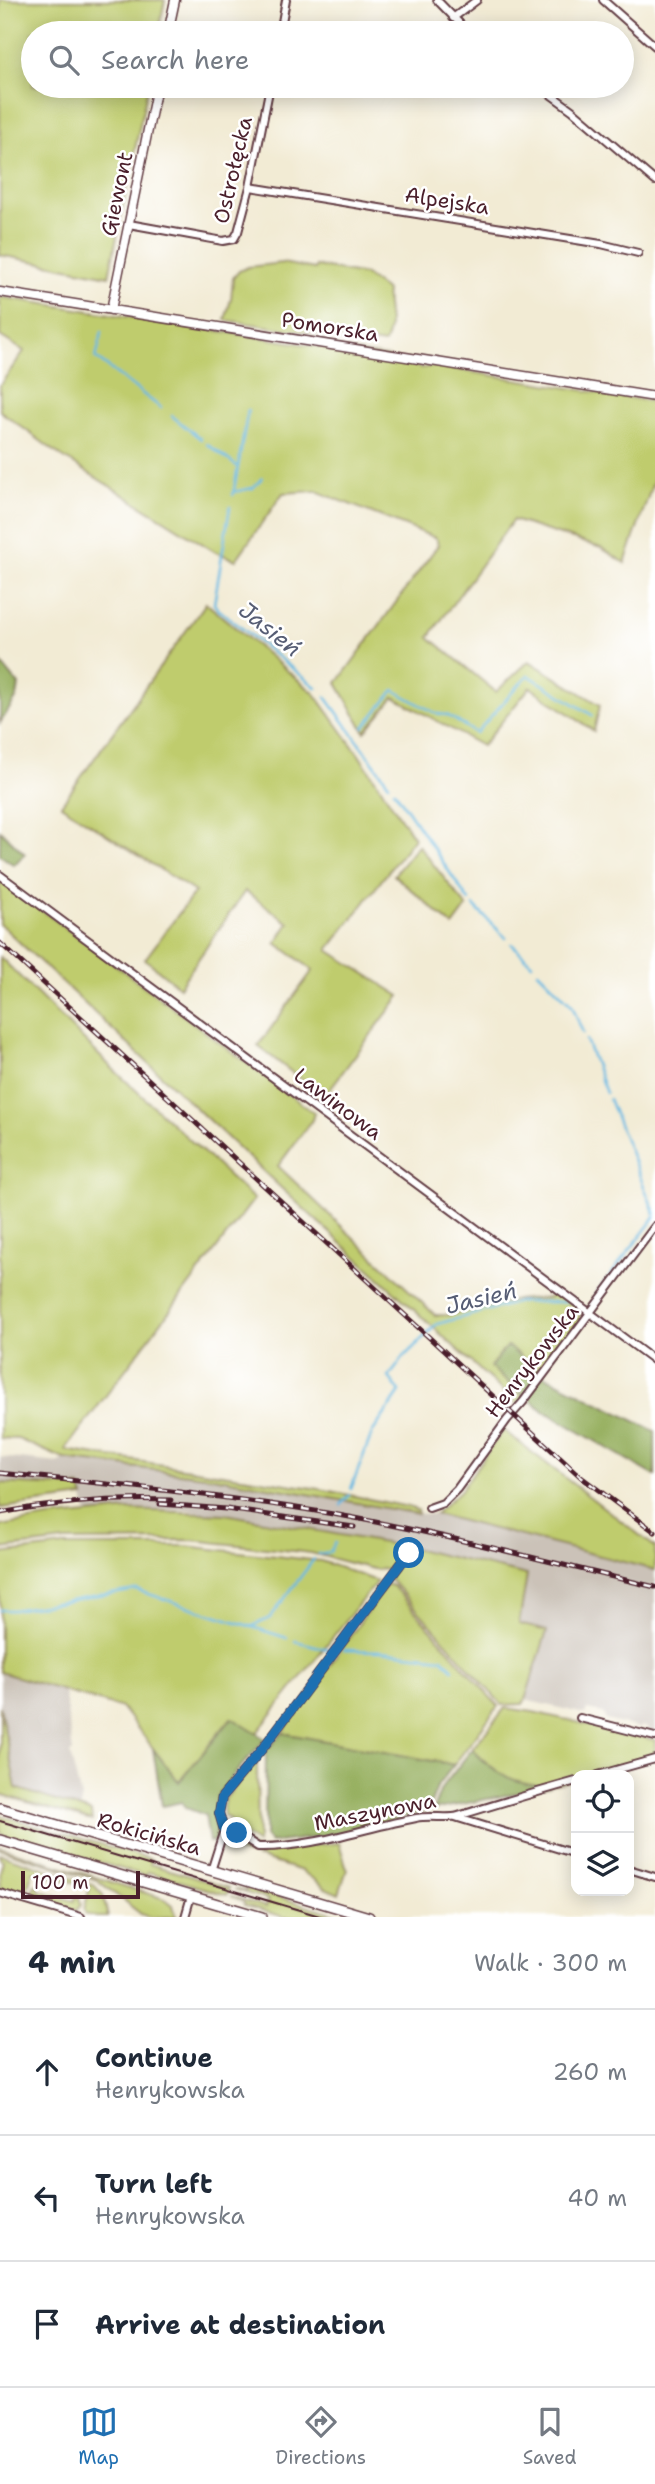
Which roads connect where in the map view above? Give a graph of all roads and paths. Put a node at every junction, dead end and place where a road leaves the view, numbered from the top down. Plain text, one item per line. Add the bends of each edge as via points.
1 (175, 0) edge
2 (286, 0) edge
3 (438, 0) edge
4 (477, 0) edge
5 (603, 0) edge
6 (453, 18) junction
7 (171, 21) edge
8 (282, 21) edge
9 (456, 21) edge
10 (627, 21) edge
11 (634, 27) edge
12 (655, 46) edge
13 (155, 98) edge
14 (268, 98) edge
15 (555, 98) edge
16 (655, 181) edge
17 (250, 187) junction
18 (129, 223) junction
19 (638, 254) dead end
20 (0, 292) edge
21 (111, 310) junction
22 (655, 397) edge
23 (0, 874) edge
24 (655, 1226) edge
25 (590, 1314) junction
26 (655, 1361) edge
27 (429, 1508) dead end
28 (409, 1553) dead end
29 (580, 1718) dead end
30 (655, 1737) edge
31 (655, 1759) edge
32 (616, 1770) edge
33 (571, 1782) edge
34 (0, 1808) edge
35 (455, 1817) junction
36 (224, 1830) junction
37 (0, 1840) edge
38 (571, 1852) edge
39 (211, 1871) junction
40 (634, 1871) edge
41 (655, 1877) edge
42 (0, 1893) edge
43 (191, 1896) junction
44 (81, 1917) edge
45 (185, 1917) edge
46 (262, 1917) edge
47 (369, 1917) edge

1 - 7 street
2 - 8 street
3 - 6 street
4 - 6 street
5 - 10 street
6 - 9 street
11 - 12 street
13 - 18 street, Giewont
14 - 17 street, Ostrołęcka
15 - 16 street
17 - 18 street, Ostrołęcka via 237,236 229,241
17 - 19 street, Alpejska via 601,244
18 - 21 street, Giewont
20 - 21 street, Pomorska
21 - 22 street, Pomorska
23 - 25 street, Lawinowa
24 - 25 street, Henrykowska
25 - 26 street, Lawinowa
25 - 27 street, Henrykowska via 457,1489 443,1503
28 - 36 street via 222,1797 219,1813
29 - 30 street
31 - 32 street
33 - 35 street, Maszynowa
34 - 39 main road, Rokicińska
35 - 36 street, Maszynowa via 430,1815 331,1840 263,1847
35 - 38 street
36 - 39 street
37 - 43 main road
39 - 47 main road, Rokicińska
40 - 41 street
42 - 44 street
43 - 45 street
43 - 46 main road

